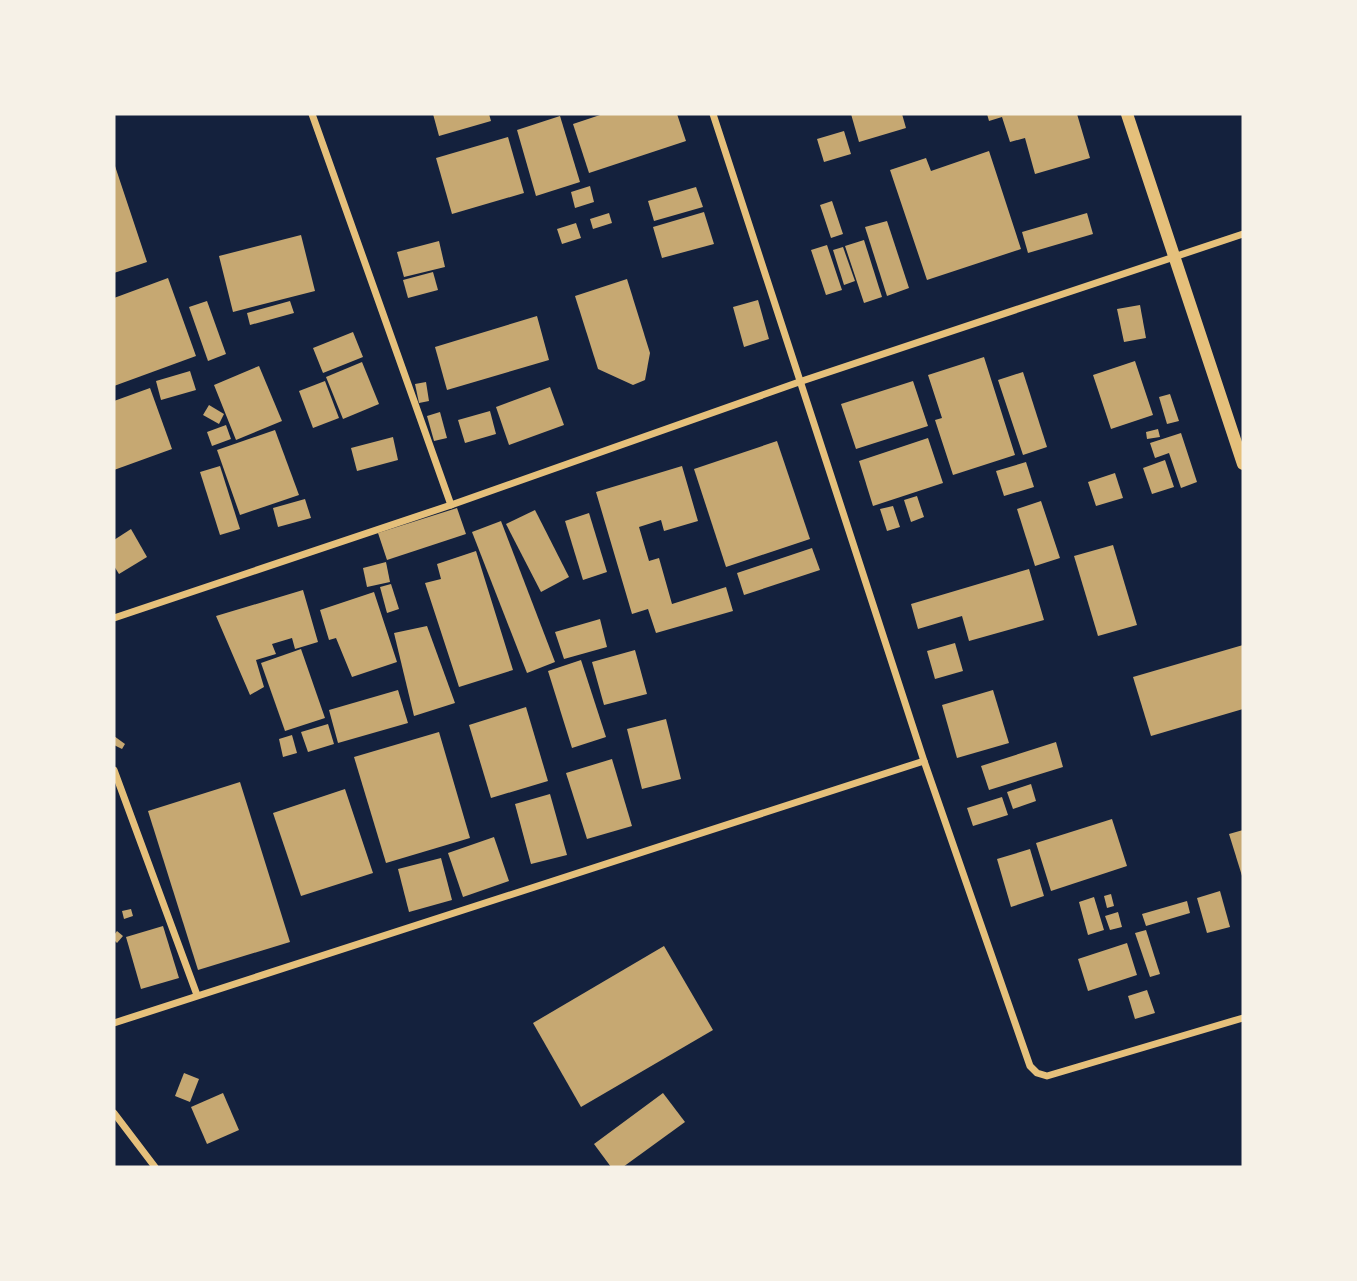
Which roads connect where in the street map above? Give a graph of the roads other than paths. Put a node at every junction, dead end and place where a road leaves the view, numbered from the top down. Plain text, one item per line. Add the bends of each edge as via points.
1 (312, 114) edge
2 (713, 114) edge
3 (1127, 114) edge
4 (1243, 234) edge
5 (1175, 257) junction
6 (802, 382) junction
7 (1243, 464) edge
8 (451, 505) junction
9 (114, 618) edge
10 (924, 761) junction
11 (114, 771) edge
12 (197, 995) junction
13 (1243, 1018) edge
14 (114, 1023) edge
15 (114, 1113) edge
16 (155, 1167) edge

1 - 8 street
2 - 6 street
3 - 5 street
4 - 5 street
5 - 6 street
5 - 7 street
6 - 8 street
6 - 10 street
8 - 9 street
10 - 12 street
10 - 13 street via 1030,1066 1037,1073 1047,1076
11 - 12 street
12 - 14 street
15 - 16 street

